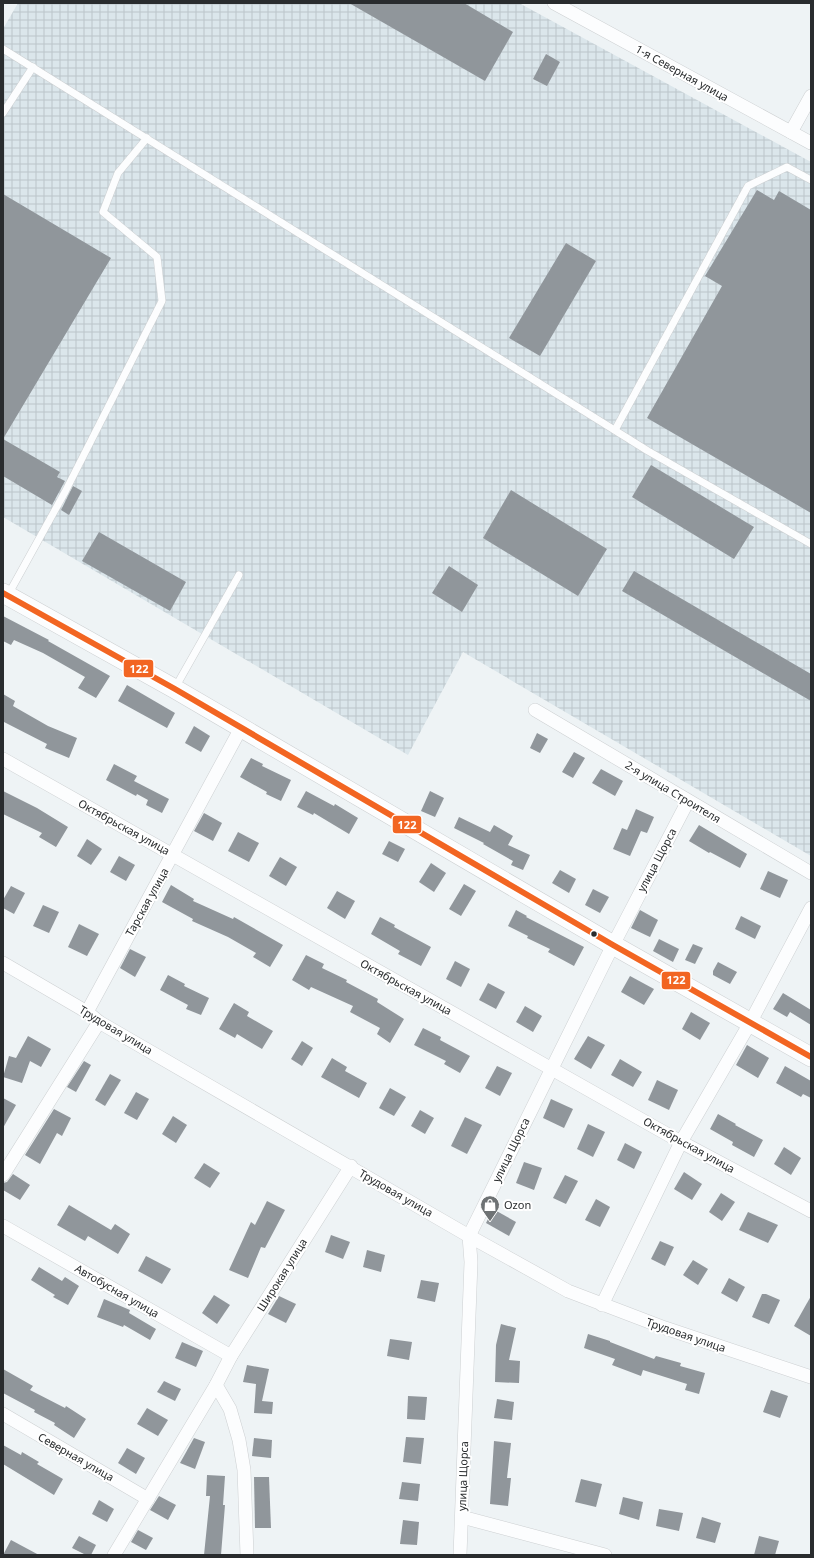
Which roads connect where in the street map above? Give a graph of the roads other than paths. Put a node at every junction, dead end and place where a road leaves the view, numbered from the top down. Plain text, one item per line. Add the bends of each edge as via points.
1 (554, 3) edge
2 (3, 49) edge
3 (33, 67) junction
4 (811, 96) edge
5 (3, 113) edge
6 (791, 132) junction
7 (147, 138) junction
8 (811, 143) edge
9 (811, 180) edge
10 (615, 430) junction
11 (811, 544) edge
12 (239, 575) dead end
13 (5, 594) edge
14 (175, 689) junction
15 (535, 710) dead end
16 (241, 728) junction
17 (3, 759) edge
18 (688, 801) junction
19 (172, 855) junction
20 (811, 873) edge
21 (811, 908) edge
22 (613, 945) junction
23 (3, 963) edge
24 (87, 1012) junction
25 (99, 1022) junction
26 (750, 1023) junction
27 (811, 1057) edge
28 (551, 1068) junction
29 (681, 1142) junction
30 (351, 1166) junction
31 (3, 1175) edge
32 (811, 1212) edge
33 (3, 1226) edge
34 (469, 1236) junction
35 (602, 1305) junction
36 (231, 1356) junction
37 (811, 1377) edge
38 (216, 1385) junction
39 (3, 1414) edge
40 (148, 1499) junction
41 (462, 1517) junction
42 (114, 1555) edge
43 (246, 1555) edge
44 (460, 1555) edge
45 (605, 1555) edge

1 - 6 street, 1-я Северная улица
2 - 3 lane
3 - 5 lane
3 - 7 lane
4 - 6 street
6 - 8 street, 1-я Северная улица
7 - 10 lane
7 - 13 lane via 118,173 103,212 157,257 162,302 65,492
9 - 10 lane via 787,167 748,186
10 - 11 lane
12 - 14 lane
13 - 14 street
14 - 16 street
15 - 18 street, 2-я улица Строителя
16 - 19 street, Тарская улица
16 - 22 street
17 - 19 street, Октябрьская улица
18 - 20 street, 2-я улица Строителя
18 - 22 street, улица Щорса
19 - 24 street, Тарская улица
19 - 28 street, Октябрьская улица
21 - 26 street
22 - 26 street
22 - 28 street, улица Щорса
23 - 24 street, Трудовая улица
24 - 25 street, Трудовая улица
25 - 30 street, Трудовая улица
25 - 31 street
26 - 27 street
26 - 29 street
28 - 29 street, Октябрьская улица
28 - 34 street, улица Щорса
29 - 32 street, Октябрьская улица
29 - 35 street
30 - 34 street, Трудовая улица
30 - 36 street, Широкая улица
33 - 36 street, Автобусная улица
34 - 35 street, Трудовая улица via 568,1291
34 - 41 street, улица Щорса via 471,1262
35 - 37 street, Трудовая улица
36 - 38 street, Широкая улица
38 - 40 street, Широкая улица
38 - 43 street via 230,1409 239,1440 243,1463
39 - 40 street, Северная улица
40 - 42 street, Широкая улица
41 - 44 street, улица Щорса
41 - 45 street

